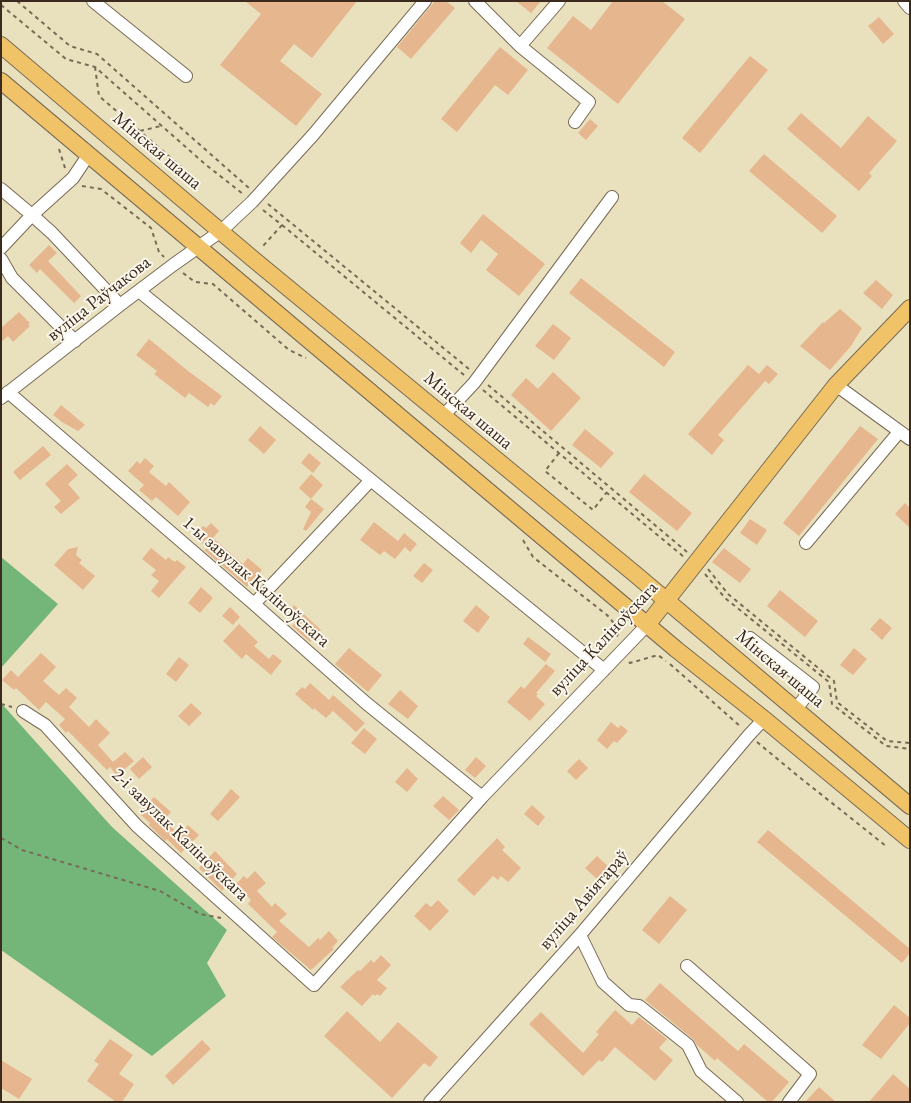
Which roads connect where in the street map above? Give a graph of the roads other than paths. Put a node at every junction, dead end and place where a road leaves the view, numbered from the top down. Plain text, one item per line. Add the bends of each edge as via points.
1 (93, 1) edge
2 (424, 1) edge
3 (475, 1) edge
4 (559, 1) edge
5 (904, 1) edge
6 (910, 8) edge
7 (1, 45) edge
8 (520, 46) junction
9 (186, 76) dead end
10 (1, 81) edge
11 (575, 122) dead end
12 (89, 154) junction
13 (1, 189) edge
14 (612, 197) dead end
15 (32, 215) junction
16 (221, 231) junction
17 (1, 248) edge
18 (199, 248) junction
19 (1, 260) edge
20 (139, 291) junction
21 (120, 305) junction
22 (910, 308) edge
23 (75, 341) junction
24 (836, 385) junction
25 (5, 395) edge
26 (443, 416) junction
27 (899, 432) junction
28 (910, 439) edge
29 (371, 480) junction
30 (806, 543) dead end
31 (667, 601) junction
32 (254, 604) junction
33 (647, 625) junction
34 (750, 638) dead end
35 (604, 670) junction
36 (796, 709) junction
37 (23, 711) dead end
38 (764, 719) junction
39 (482, 797) junction
40 (910, 806) edge
41 (910, 840) edge
42 (580, 935) junction
43 (687, 966) dead end
44 (314, 984) joint
45 (430, 1102) edge
46 (737, 1102) edge
47 (788, 1102) edge

1 - 9 street
2 - 16 street, вуліца Раўчакова via 313,135
3 - 8 street
4 - 8 street
5 - 6 street
7 - 16 main road, Мінская шаша
8 - 11 street via 589,102
10 - 12 main road
12 - 15 street via 73,178
12 - 18 main road
13 - 15 street
14 - 26 street via 476,379
15 - 17 street
15 - 21 street
16 - 18 street, вуліца Раўчакова
16 - 26 main road, Мінская шаша
18 - 20 street, вуліца Раўчакова
18 - 33 main road
19 - 23 street via 12,278
20 - 21 street, вуліца Раўчакова
20 - 29 street
21 - 23 street, вуліца Раўчакова
22 - 24 main road, вуліца Каліноўскага
23 - 25 street, вуліца Раўчакова
24 - 27 street
24 - 31 main road, вуліца Каліноўскага
25 - 32 street, 1-ы завулак Каліноўскага
26 - 31 main road, Мінская шаша
27 - 28 street
27 - 30 street
29 - 32 street
29 - 35 street
31 - 33 main road, вуліца Каліноўскага
31 - 36 main road, Мінская шаша
32 - 39 street, 1-ы завулак Каліноўскага via 366,703
33 - 35 street, вуліца Каліноўскага
33 - 38 main road
34 - 36 street via 813,687
35 - 39 street, вуліца Каліноўскага
36 - 40 main road, Мінская шаша
37 - 44 street, 2-і завулак Каліноўскага via 45,725 137,826
38 - 41 main road
38 - 42 street, вуліца Авіятараў
39 - 44 street, вуліца Каліноўскага
42 - 45 street, вуліца Авіятараў
42 - 46 street via 602,982 628,1005 639,1006 688,1045 702,1071
43 - 47 street via 810,1074

